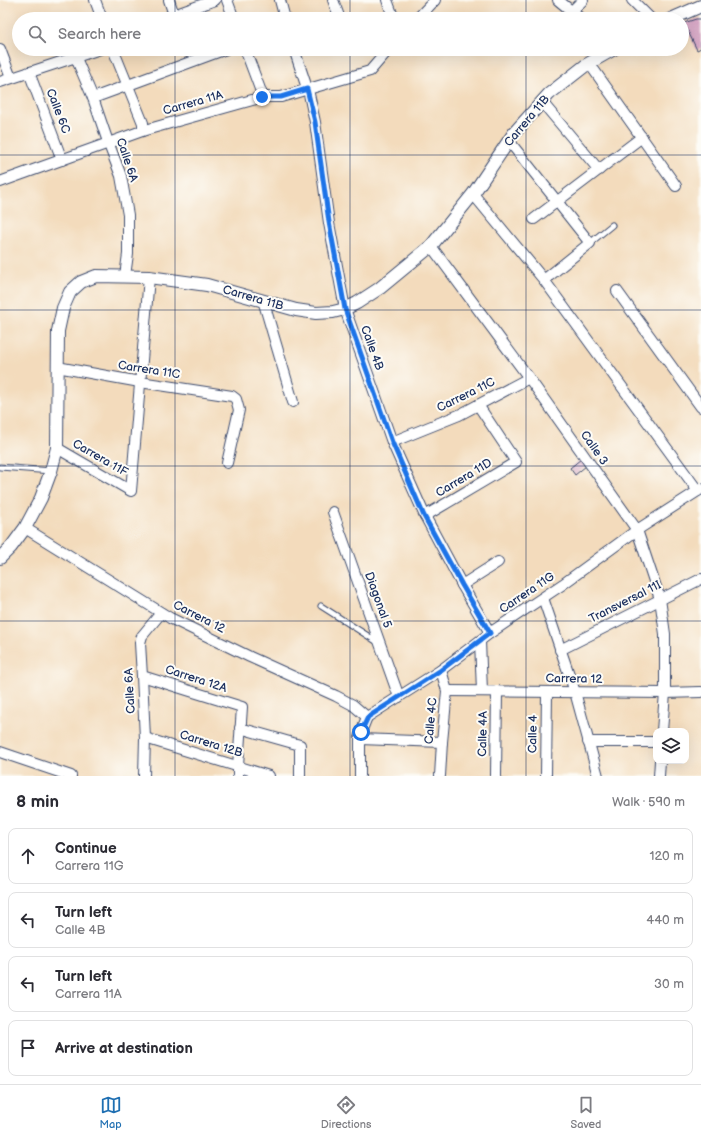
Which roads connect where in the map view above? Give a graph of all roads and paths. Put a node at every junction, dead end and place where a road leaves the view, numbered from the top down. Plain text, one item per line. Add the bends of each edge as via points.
1 (95, 0) edge
2 (169, 0) edge
3 (215, 0) edge
4 (227, 0) edge
5 (280, 0) edge
6 (333, 0) edge
7 (387, 0) edge
8 (435, 0) edge
9 (558, 0) edge
10 (583, 0) edge
11 (632, 0) edge
12 (701, 6) edge
13 (572, 11) joint
14 (99, 12) edge
15 (173, 12) edge
16 (182, 12) edge
17 (231, 12) edge
18 (283, 12) edge
19 (337, 12) edge
20 (391, 12) edge
21 (424, 12) edge
22 (644, 12) edge
23 (687, 12) edge
24 (0, 49) edge
25 (81, 56) edge
26 (116, 56) edge
27 (207, 56) edge
28 (247, 56) edge
29 (296, 56) edge
30 (383, 56) edge
31 (600, 56) edge
32 (76, 58) junction
33 (589, 63) junction
34 (29, 72) junction
35 (11, 78) junction
36 (0, 82) edge
37 (128, 85) junction
38 (307, 89) junction
39 (262, 97) junction
40 (93, 98) junction
41 (542, 102) junction
42 (142, 131) junction
43 (642, 137) junction
44 (509, 141) junction
45 (108, 142) junction
46 (62, 160) junction
47 (599, 170) junction
48 (0, 182) edge
49 (676, 186) dead end
50 (473, 194) junction
51 (556, 202) junction
52 (534, 219) dead end
53 (612, 225) dead end
54 (590, 243) junction
55 (431, 246) junction
56 (125, 276) junction
57 (149, 277) junction
58 (544, 280) junction
59 (617, 291) dead end
60 (263, 300) junction
61 (345, 309) junction
62 (57, 367) junction
63 (529, 378) junction
64 (140, 382) junction
65 (293, 402) dead end
66 (478, 405) junction
67 (701, 406) edge
68 (392, 442) junction
69 (57, 448) junction
70 (227, 463) dead end
71 (0, 467) edge
72 (51, 471) junction
73 (700, 490) edge
74 (333, 512) dead end
75 (424, 516) junction
76 (25, 528) junction
77 (637, 530) junction
78 (0, 558) edge
79 (498, 562) dead end
80 (701, 579) edge
81 (462, 585) junction
82 (543, 598) junction
83 (660, 599) junction
84 (321, 606) dead end
85 (161, 613) junction
86 (490, 633) junction
87 (480, 641) junction
88 (380, 643) junction
89 (560, 650) junction
90 (441, 670) junction
91 (142, 676) junction
92 (447, 691) junction
93 (482, 691) junction
94 (497, 691) junction
95 (547, 692) junction
96 (575, 692) junction
97 (701, 692) edge
98 (665, 693) junction
99 (399, 697) junction
100 (368, 717) junction
101 (240, 728) junction
102 (662, 728) edge
103 (145, 738) junction
104 (360, 739) junction
105 (442, 742) junction
106 (588, 742) junction
107 (653, 742) edge
108 (0, 752) edge
109 (660, 764) edge
110 (238, 771) edge
111 (71, 776) edge
112 (144, 776) edge
113 (269, 776) edge
114 (300, 776) edge
115 (360, 776) edge
116 (440, 776) edge
117 (496, 776) edge
118 (546, 776) edge
119 (598, 776) edge
120 (659, 776) edge

1 - 14 street
2 - 15 street
3 - 16 street
4 - 17 street
5 - 18 street
6 - 19 street
7 - 20 street
8 - 21 street
9 - 13 street
10 - 13 street
11 - 22 street
12 - 23 street
24 - 35 street
25 - 32 street
26 - 37 street
27 - 37 street
28 - 39 street
29 - 38 street, Calle 4B
30 - 38 street, Carrera 11A via 370,70
31 - 33 street, Carrera 11B
32 - 34 street
32 - 40 street, Calle 6A
33 - 41 street, Carrera 11B
33 - 43 street
34 - 35 street
34 - 46 street, Calle 6C
35 - 36 street
37 - 40 street
37 - 42 street via 143,123
38 - 39 street, Carrera 11A via 281,97
38 - 61 street, Calle 4B via 315,122 329,222
39 - 42 street, Carrera 11A
40 - 45 street, Calle 6A
41 - 44 street, Carrera 11B
41 - 47 street
42 - 45 street, Carrera 11A
43 - 47 street
43 - 49 street
44 - 50 street, Carrera 11B
44 - 51 street
45 - 46 street, Carrera 11A
45 - 56 street, Calle 6A via 121,176 128,215
46 - 48 street, Carrera 11A
47 - 51 street
50 - 55 street, Carrera 11B
50 - 58 street
51 - 52 street
51 - 54 street
53 - 54 lane
54 - 58 street
55 - 61 street, Carrera 11B via 380,288
55 - 63 street, Calle 3
56 - 57 street, Carrera 11B
56 - 62 street, Carrera 11B via 96,276 81,282 70,292 58,330
57 - 60 street, Carrera 11B via 207,285
57 - 64 street
58 - 73 street
59 - 67 street
60 - 61 street, Carrera 11B via 316,313
60 - 65 street
61 - 68 street, Calle 4B
62 - 64 street, Carrera 11C
62 - 69 street, Carrera 11B
63 - 66 street, Carrera 11C
63 - 77 street, Calle 3
64 - 69 street, Carrera 11F via 131,491
64 - 70 street, Carrera 11C via 232,396 236,399 239,410
66 - 68 street, Carrera 11C
66 - 75 street, Carrera 11D via 516,462
68 - 75 street, Calle 4B
69 - 72 street, Carrera 11B
71 - 72 lane
72 - 76 street, Carrera 11B via 41,498
73 - 77 street, Carrera 11G
74 - 88 street, Diagonal 5
75 - 81 street, Calle 4B
76 - 78 street, Carrera 11B
76 - 85 street, Carrera 12
77 - 82 street, Carrera 11G
77 - 83 street, Calle 3
79 - 81 street
80 - 83 street, Transversal 11I
81 - 86 street, Calle 4B
82 - 86 street, Carrera 11G
82 - 89 street
83 - 89 street, Transversal 11I
83 - 98 street, Calle 3 via 665,634
84 - 88 lane
85 - 91 street, Calle 6A via 142,636
85 - 100 street, Carrera 12 via 336,696
86 - 87 street, Carrera 11G
87 - 90 street, Carrera 11G
87 - 93 street
88 - 99 street, Diagonal 5
89 - 96 street
90 - 92 street, Calle 4C
90 - 99 street, Carrera 11G
91 - 101 street, Carrera 12A via 242,707
91 - 103 street, Calle 6A
92 - 93 street, Carrera 12
92 - 105 street, Calle 4C
93 - 94 street, Carrera 12
94 - 95 street, Carrera 12
94 - 117 street, Calle 4A
95 - 96 street, Carrera 12
95 - 118 street, Calle 4
96 - 98 street, Carrera 12
96 - 106 street
97 - 98 street, Carrera 12
98 - 102 street, Calle 3
99 - 100 street, Carrera 11G
100 - 104 street
101 - 110 street
101 - 114 street via 300,745
103 - 110 street, Carrera 12B
103 - 112 street, Calle 6A
104 - 105 street
104 - 115 street
105 - 116 street, Calle 4C
106 - 107 street
106 - 119 street
108 - 111 street
109 - 120 street
110 - 113 street, Carrera 12B

